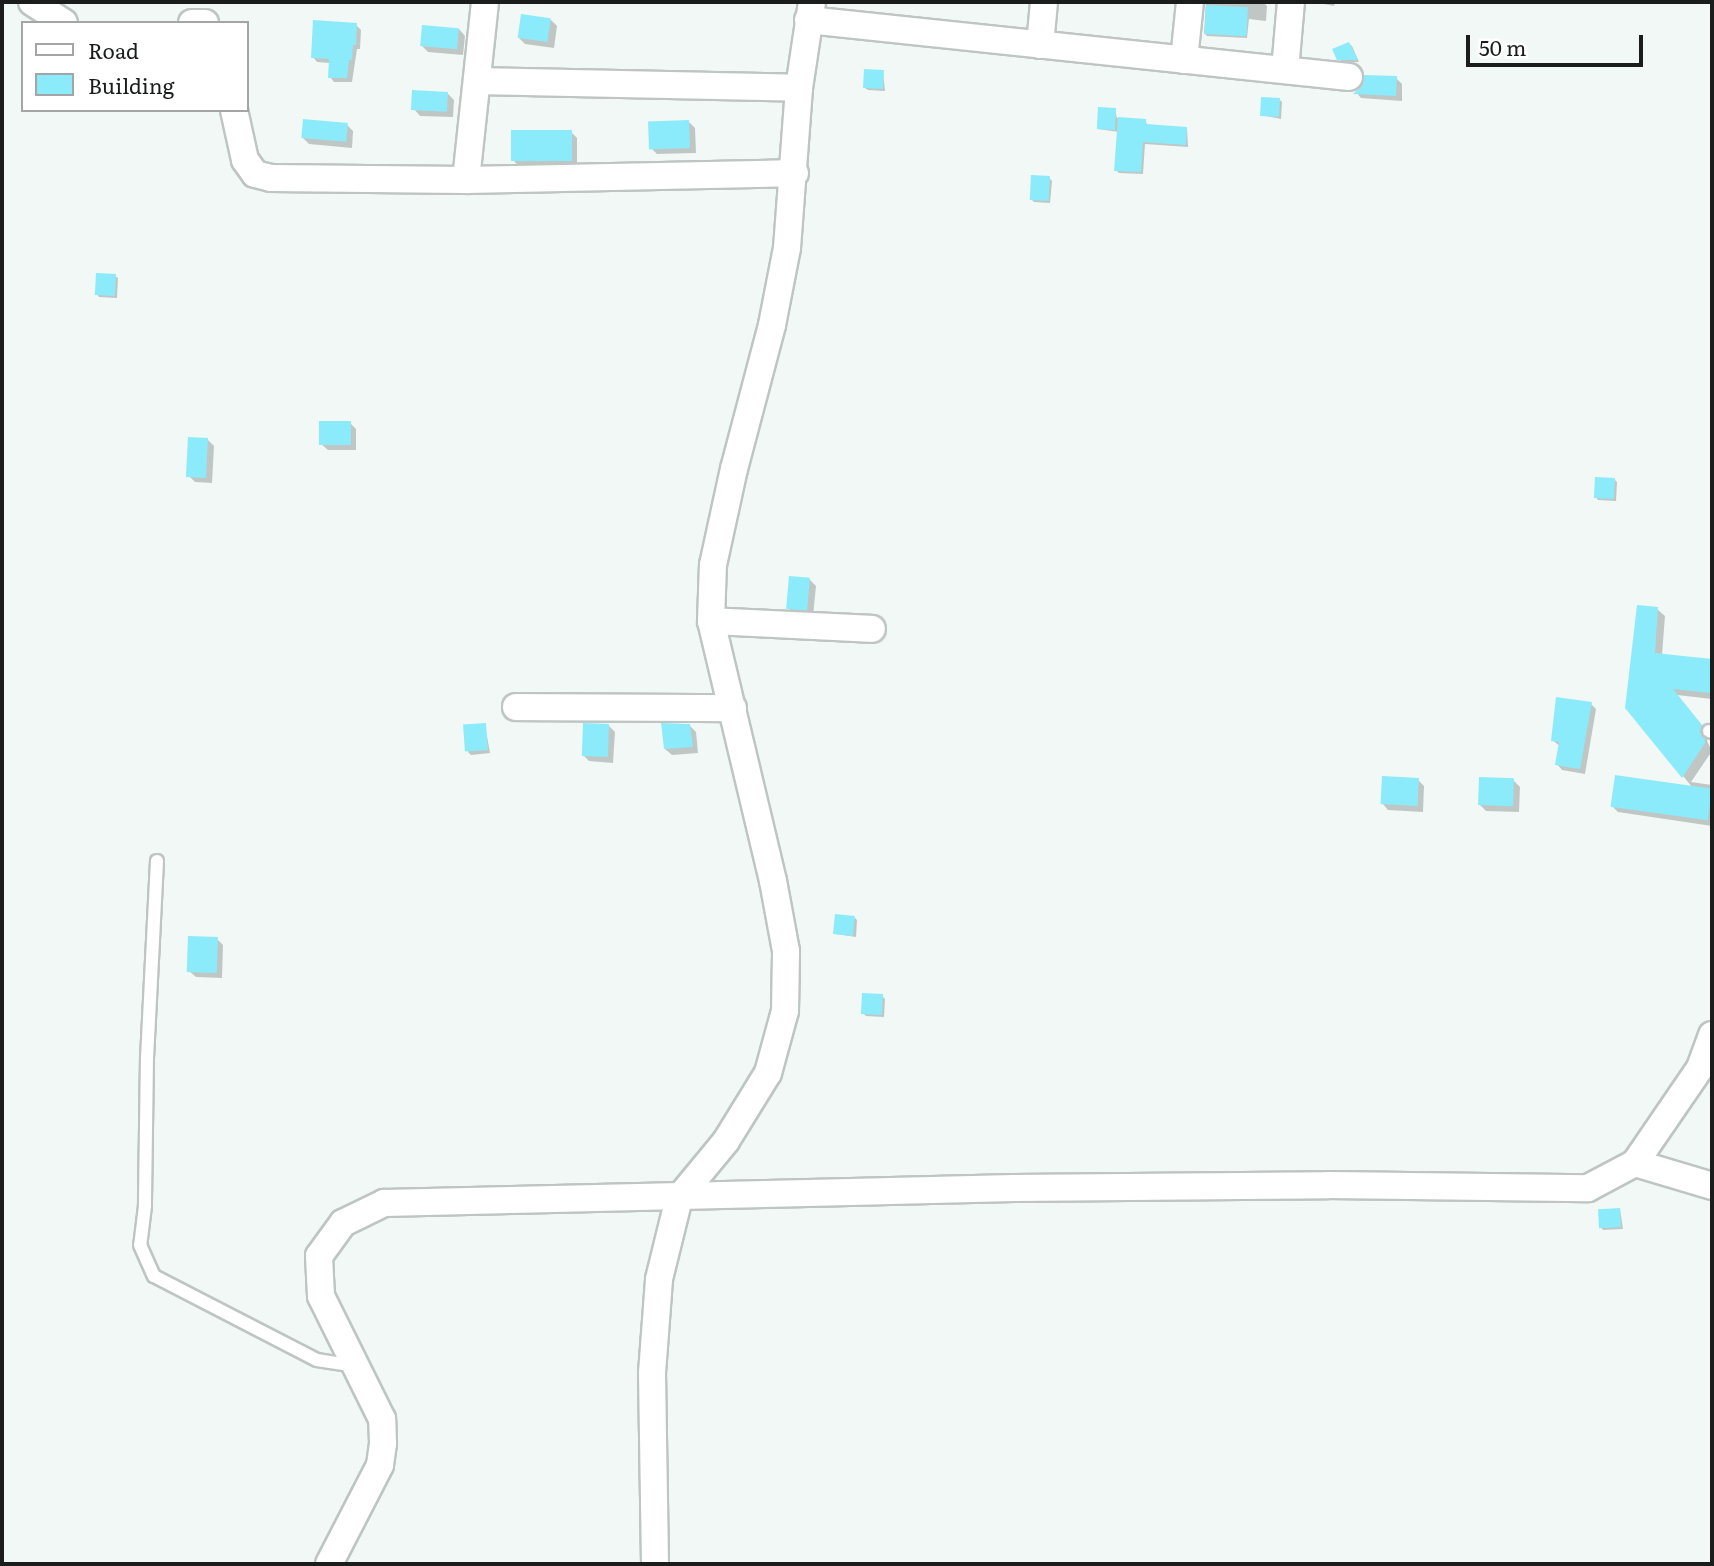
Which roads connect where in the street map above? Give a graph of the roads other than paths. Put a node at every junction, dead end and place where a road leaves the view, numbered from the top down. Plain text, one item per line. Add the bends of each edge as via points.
1 (32, 2) edge
2 (485, 2) edge
3 (1044, 2) edge
4 (1190, 2) edge
5 (1291, 2) edge
6 (810, 11) edge
7 (61, 21) edge
8 (1040, 45) junction
9 (1184, 60) junction
10 (1285, 70) junction
11 (1349, 77) dead end
12 (477, 81) junction
13 (799, 88) junction
14 (234, 112) edge
15 (795, 173) junction
16 (466, 180) junction
17 (711, 621) junction
18 (872, 629) dead end
19 (516, 707) dead end
20 (733, 708) junction
21 (157, 861) dead end
22 (1712, 1035) edge
23 (1706, 1066) edge
24 (1635, 1163) junction
25 (1712, 1186) edge
26 (679, 1198) junction
27 (355, 1366) junction
28 (329, 1564) edge
29 (655, 1564) edge

1 - 7 street
2 - 12 street
3 - 8 street
4 - 9 street
5 - 10 street
6 - 8 street
6 - 13 street
8 - 9 street
9 - 10 street
10 - 11 street
12 - 13 street
12 - 16 street
13 - 15 street
14 - 16 street via 246,160 255,174 271,178
15 - 16 street
15 - 17 street via 772,325 713,565
17 - 18 street
17 - 20 street
19 - 20 street
20 - 26 street via 786,951 785,1011 768,1073 726,1141
21 - 27 lane via 140,1245 155,1276 317,1360
22 - 23 street
23 - 24 street
24 - 25 street
24 - 26 street via 1588,1188 1328,1185
26 - 27 street via 383,1203 343,1223 319,1256 321,1296
26 - 29 street via 659,1279 652,1373
27 - 28 street via 382,1419 383,1443 380,1465

